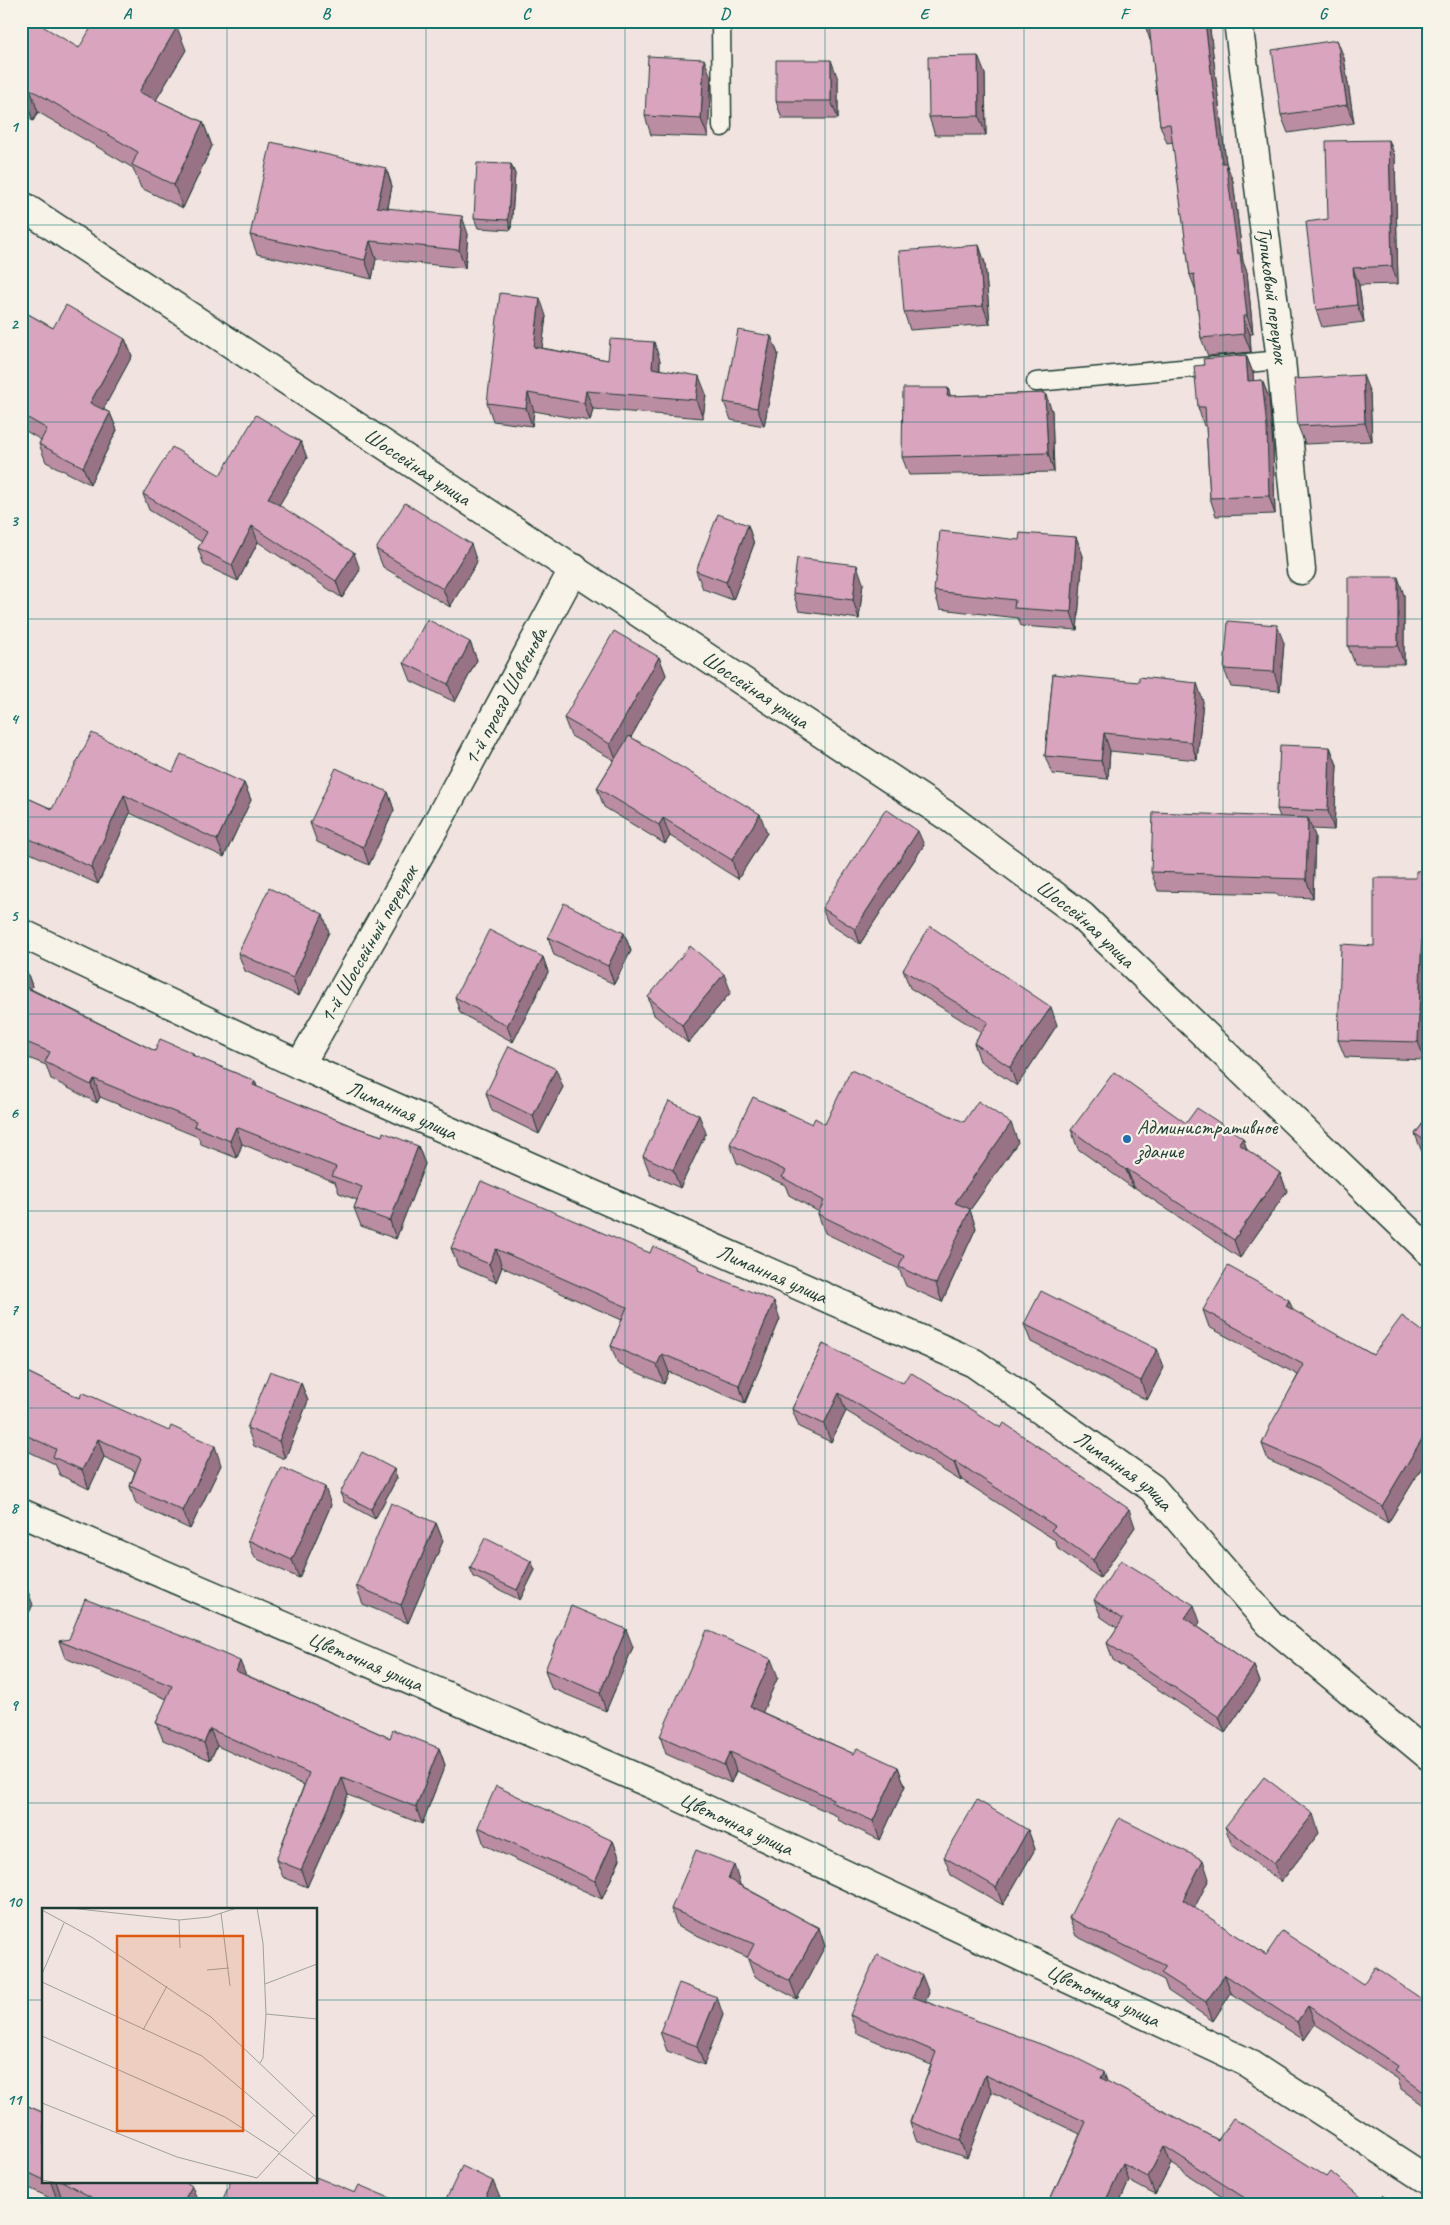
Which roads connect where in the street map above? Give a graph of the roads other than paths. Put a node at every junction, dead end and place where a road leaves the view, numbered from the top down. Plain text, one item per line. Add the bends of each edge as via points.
1 (721, 21) edge
2 (1238, 21) edge
3 (722, 127) dead end
4 (21, 205) edge
5 (1281, 360) junction
6 (1036, 382) dead end
7 (574, 568) junction
8 (1301, 570) dead end
9 (437, 823) joint
10 (21, 933) edge
11 (300, 1065) junction
12 (1429, 1251) edge
13 (21, 1513) edge
14 (1429, 1756) edge
15 (1429, 2181) edge

1 - 3 lane
2 - 5 street, Тупиковый переулок
4 - 7 street, Шоссейная улица
5 - 6 lane
5 - 8 street, Тупиковый переулок
7 - 9 street, 1-й проезд Шовгенова
7 - 12 street, Шоссейная улица via 950,818 1082,916
9 - 11 street, 1-й Шоссейный переулок
10 - 11 street, Лиманная улица
11 - 14 street, Лиманная улица via 974,1363 1152,1488 1270,1624
13 - 15 street, Цветочная улица via 656,1786 1246,2062

